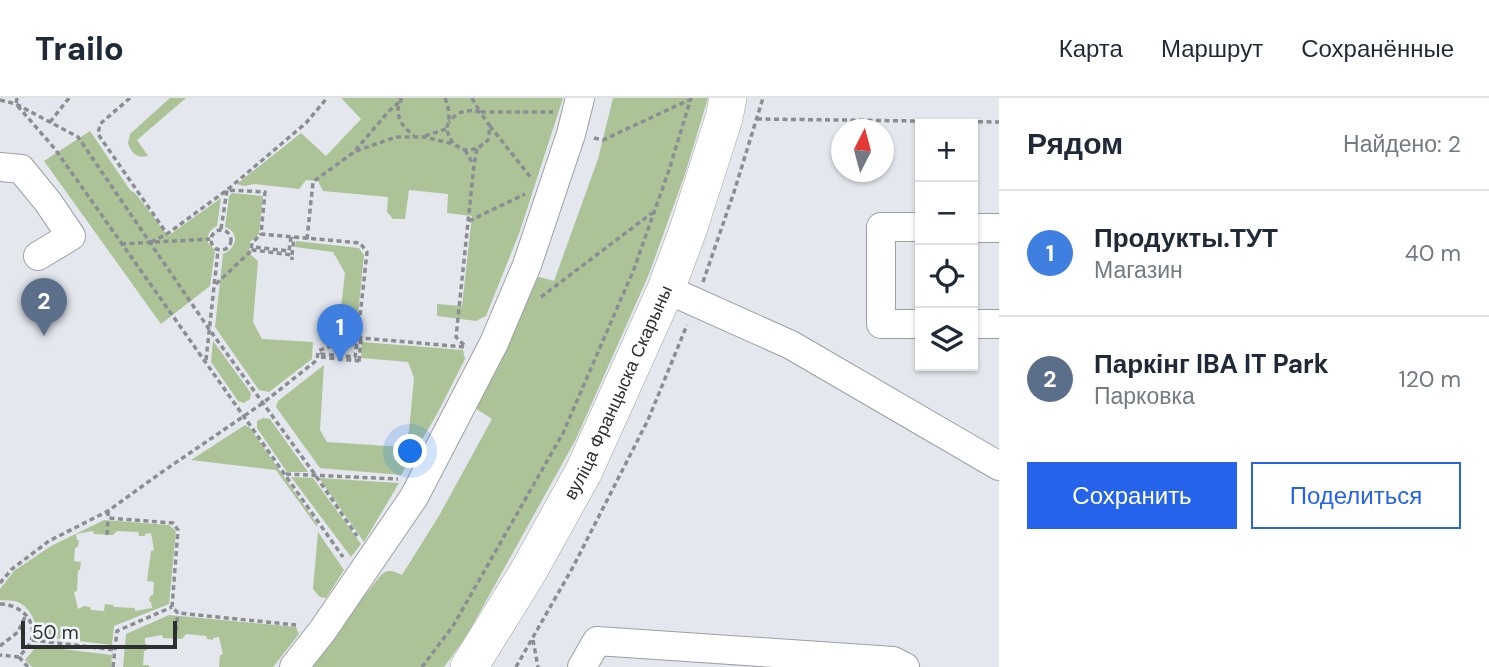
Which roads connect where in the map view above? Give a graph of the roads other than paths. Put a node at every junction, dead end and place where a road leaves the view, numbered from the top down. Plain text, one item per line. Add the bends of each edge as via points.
1 (572, 105) edge
2 (743, 109) edge
3 (0, 167) edge
4 (915, 227) edge
5 (978, 228) edge
6 (999, 228) edge
7 (38, 256) dead end
8 (666, 289) junction
9 (915, 324) edge
10 (978, 324) edge
11 (999, 324) edge
12 (999, 466) edge
13 (294, 667) edge
14 (469, 667) edge
15 (582, 667) edge
16 (905, 667) edge

1 - 13 lane via 571,134 527,265 494,342 414,497
2 - 8 main road, вуліца Францыска Скарыны via 724,117
3 - 7 lane via 21,169 71,236
4 - 9 lane via 881,227 881,324
5 - 6 lane
8 - 12 lane via 791,345
8 - 14 main road, вуліца Францыска Скарыны via 583,471
10 - 11 lane
15 - 16 lane via 597,641 893,661

